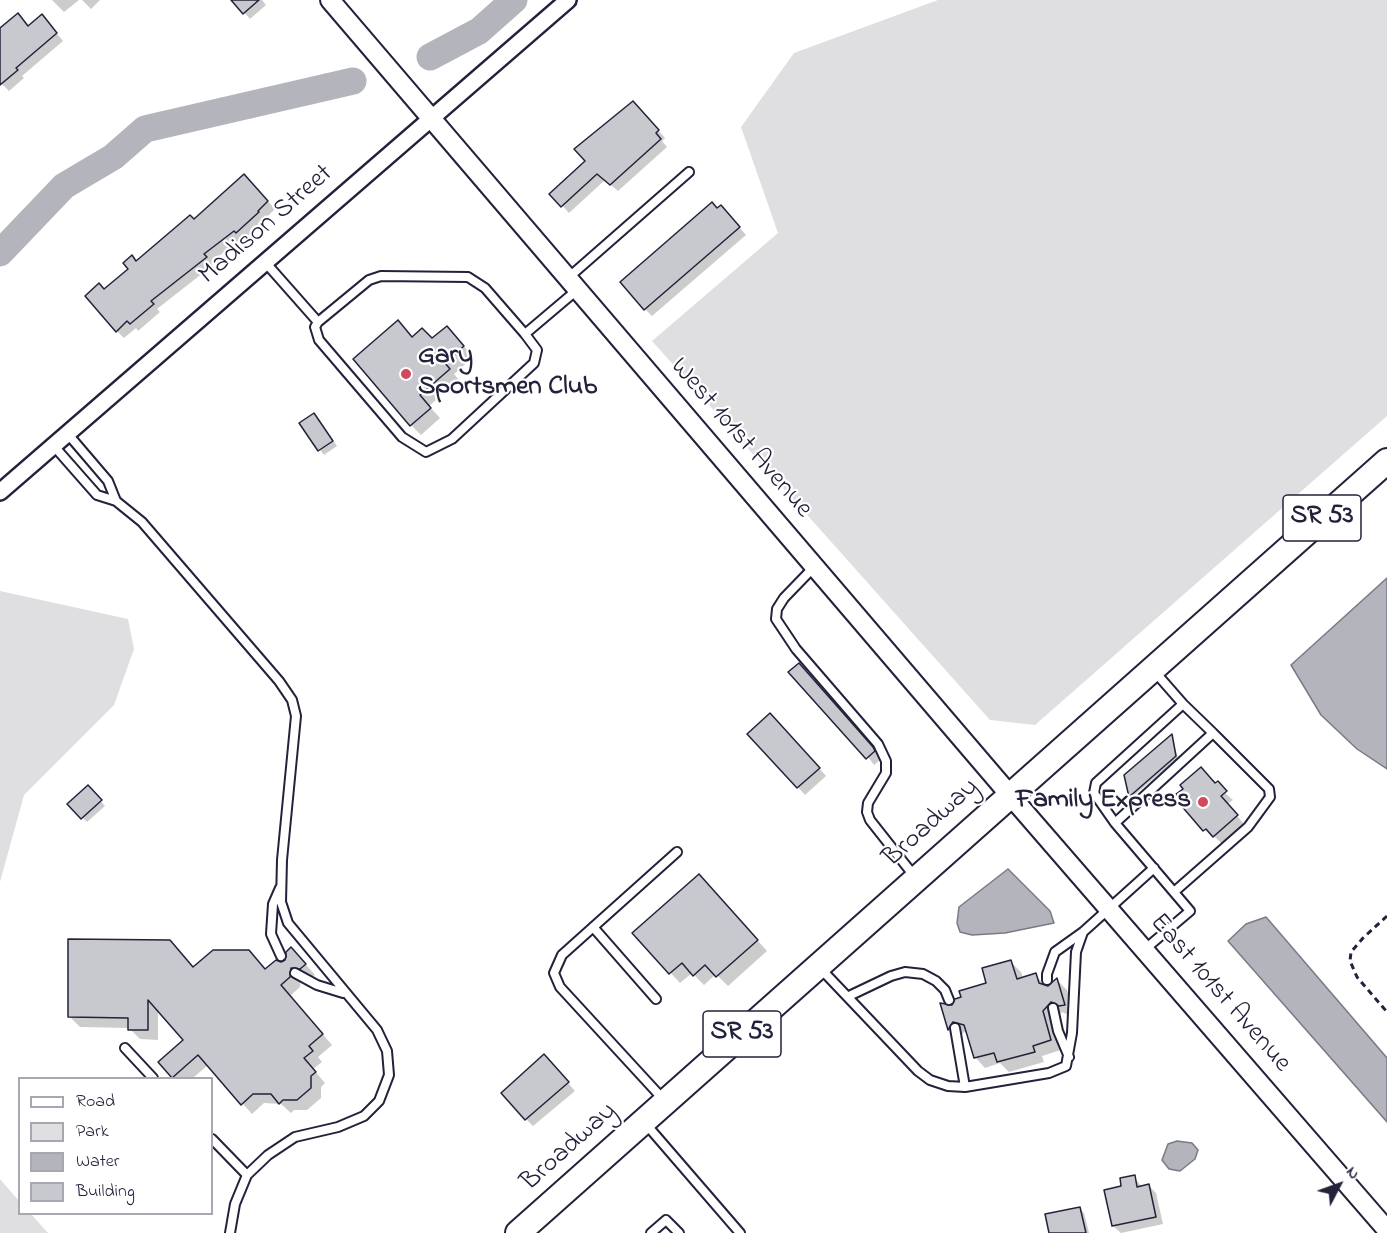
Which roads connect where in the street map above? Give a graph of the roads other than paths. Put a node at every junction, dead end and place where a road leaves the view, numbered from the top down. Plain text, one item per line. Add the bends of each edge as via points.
1 (330, 0) edge
2 (568, 0) edge
3 (431, 119) junction
4 (689, 172) dead end
5 (265, 262) junction
6 (572, 284) junction
7 (318, 322) junction
8 (525, 334) junction
9 (67, 433) junction
10 (53, 445) junction
11 (1387, 461) edge
12 (0, 492) edge
13 (116, 501) junction
14 (814, 567) junction
15 (1152, 668) junction
16 (1183, 704) junction
17 (1213, 733) junction
18 (1010, 794) junction
19 (1115, 823) junction
20 (677, 852) dead end
21 (1154, 868) junction
22 (916, 878) junction
23 (281, 884) junction
24 (1174, 892) junction
25 (1109, 909) junction
26 (593, 927) junction
27 (1083, 932) junction
28 (1144, 950) junction
29 (281, 956) dead end
30 (818, 966) junction
31 (295, 973) dead end
32 (1047, 980) dead end
33 (345, 993) junction
34 (849, 996) junction
35 (656, 999) dead end
36 (950, 1000) dead end
37 (1053, 1008) dead end
38 (956, 1028) dead end
39 (125, 1048) dead end
40 (1069, 1057) junction
41 (152, 1077) edge
42 (965, 1087) junction
43 (666, 1102) junction
44 (644, 1122) junction
45 (213, 1140) edge
46 (248, 1175) junction
47 (1387, 1230) edge
48 (230, 1233) edge
49 (518, 1233) edge
50 (651, 1233) edge
51 (679, 1233) edge
52 (740, 1233) edge

1 - 3 street, West 101st Avenue
2 - 3 street, Madison Street
3 - 5 street, Madison Street
3 - 6 street, West 101st Avenue
4 - 6 lane
5 - 7 lane
5 - 9 street, Madison Street
6 - 8 lane
6 - 14 street, West 101st Avenue
7 - 8 lane via 369,280 393,275 468,277 485,288
7 - 8 lane via 315,327 319,340 402,437 426,452 452,438 534,363 537,351
9 - 10 street, Madison Street
9 - 13 lane via 108,481
10 - 12 street, Madison Street
10 - 13 lane via 97,495
11 - 15 main road, Broadway / SR 53
13 - 23 lane via 142,522 292,700 296,716
14 - 18 street, West 101st Avenue
14 - 22 lane via 784,598 776,619 796,650 878,744 886,761 886,773 868,803 867,812
15 - 16 lane
15 - 18 main road, Broadway / SR 53
16 - 17 lane
16 - 19 lane via 1096,783 1094,793
17 - 19 lane
17 - 24 lane via 1269,789 1270,797 1248,827
18 - 22 main road, Broadway / SR 53
18 - 25 street, East 101st Avenue
19 - 21 lane
20 - 26 lane
21 - 24 lane
21 - 25 lane
22 - 30 main road, Broadway / SR 53
23 - 29 lane via 273,904 271,934
23 - 33 lane via 281,902 288,923
24 - 28 lane via 1190,911
25 - 27 lane
25 - 28 street, East 101st Avenue
26 - 35 lane
26 - 43 lane via 562,955 555,980
27 - 32 lane via 1056,952
27 - 40 lane via 1076,952
28 - 47 street, East 101st Avenue
30 - 34 lane
30 - 43 main road, Broadway / SR 53
31 - 33 lane
33 - 46 lane via 377,1030 387,1051 389,1075 379,1101 355,1120 295,1137
34 - 36 lane via 905,972 923,974 936,981
34 - 42 lane via 918,1071 930,1080
37 - 40 lane
38 - 42 lane
39 - 41 lane
40 - 42 lane via 1066,1066 1049,1073
43 - 44 main road, Broadway / SR 53
44 - 49 main road, Broadway / SR 53
44 - 52 lane
45 - 46 lane
46 - 48 lane via 235,1204
50 - 51 lane via 666,1220

